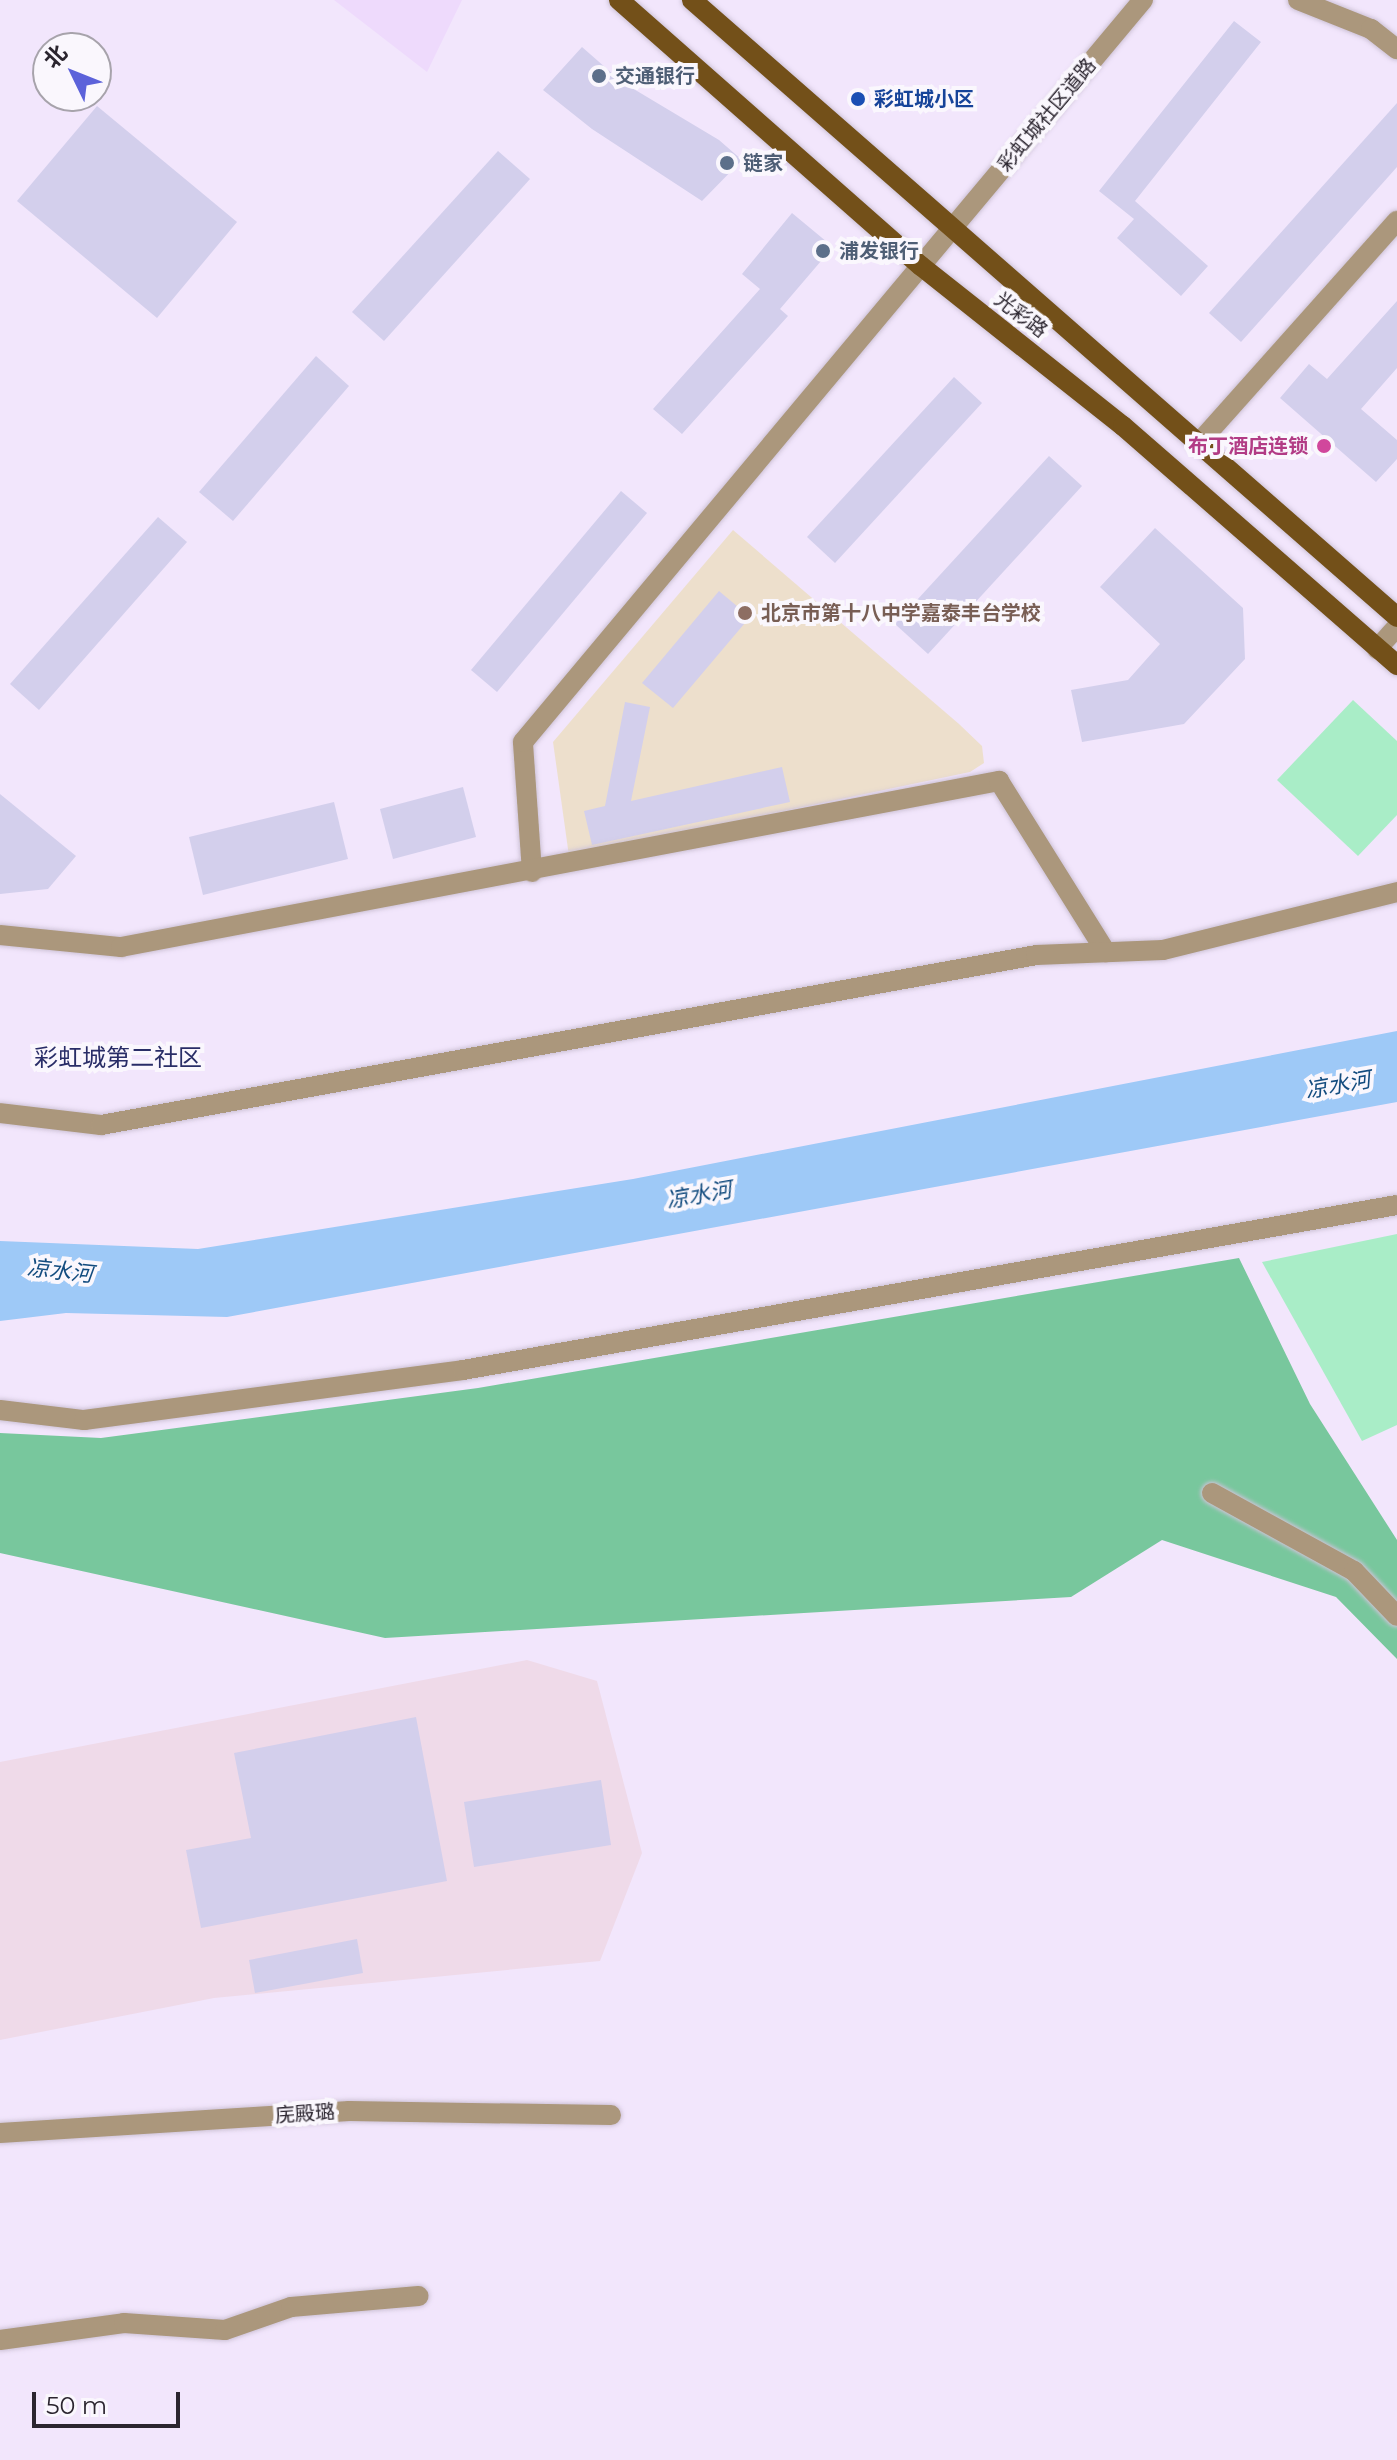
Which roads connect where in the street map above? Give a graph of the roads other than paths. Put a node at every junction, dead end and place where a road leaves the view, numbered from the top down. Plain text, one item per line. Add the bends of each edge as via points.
1 (619, 0) edge
2 (692, 0) edge
3 (1143, 0) edge
4 (1298, 0) edge
5 (1397, 49) edge
6 (1397, 221) edge
7 (951, 230) junction
8 (921, 266) junction
9 (1198, 444) junction
10 (1397, 617) edge
11 (1397, 627) edge
12 (1377, 649) junction
13 (1397, 665) edge
14 (532, 872) junction
15 (1397, 892) edge
16 (0, 935) edge
17 (1106, 952) junction
18 (0, 1113) edge
19 (1397, 1205) edge
20 (0, 1410) edge
21 (1212, 1493) dead end
22 (1397, 1616) edge
23 (611, 2115) dead end
24 (0, 2133) edge
25 (419, 2296) dead end
26 (0, 2340) edge

1 - 8 main road, 光彩路
2 - 7 main road, 光彩路
3 - 7 street, 彩虹城社区道路
4 - 5 street via 1371,29
6 - 9 street
7 - 8 street, 彩虹城社区道路
7 - 9 main road, 光彩路
8 - 12 main road, 光彩路 via 1123,426
8 - 14 street, 彩虹城社区道路 via 523,742
9 - 10 main road, 光彩路
11 - 12 street
12 - 13 main road, 光彩路
14 - 16 street via 121,947
14 - 17 street via 999,781
15 - 17 street via 1163,950
17 - 18 street via 1036,955 101,1125
19 - 20 street via 447,1372 84,1420
21 - 22 street via 1354,1571
23 - 24 street, 庑殿璐 via 349,2111
25 - 26 street via 291,2307 225,2330 124,2323

